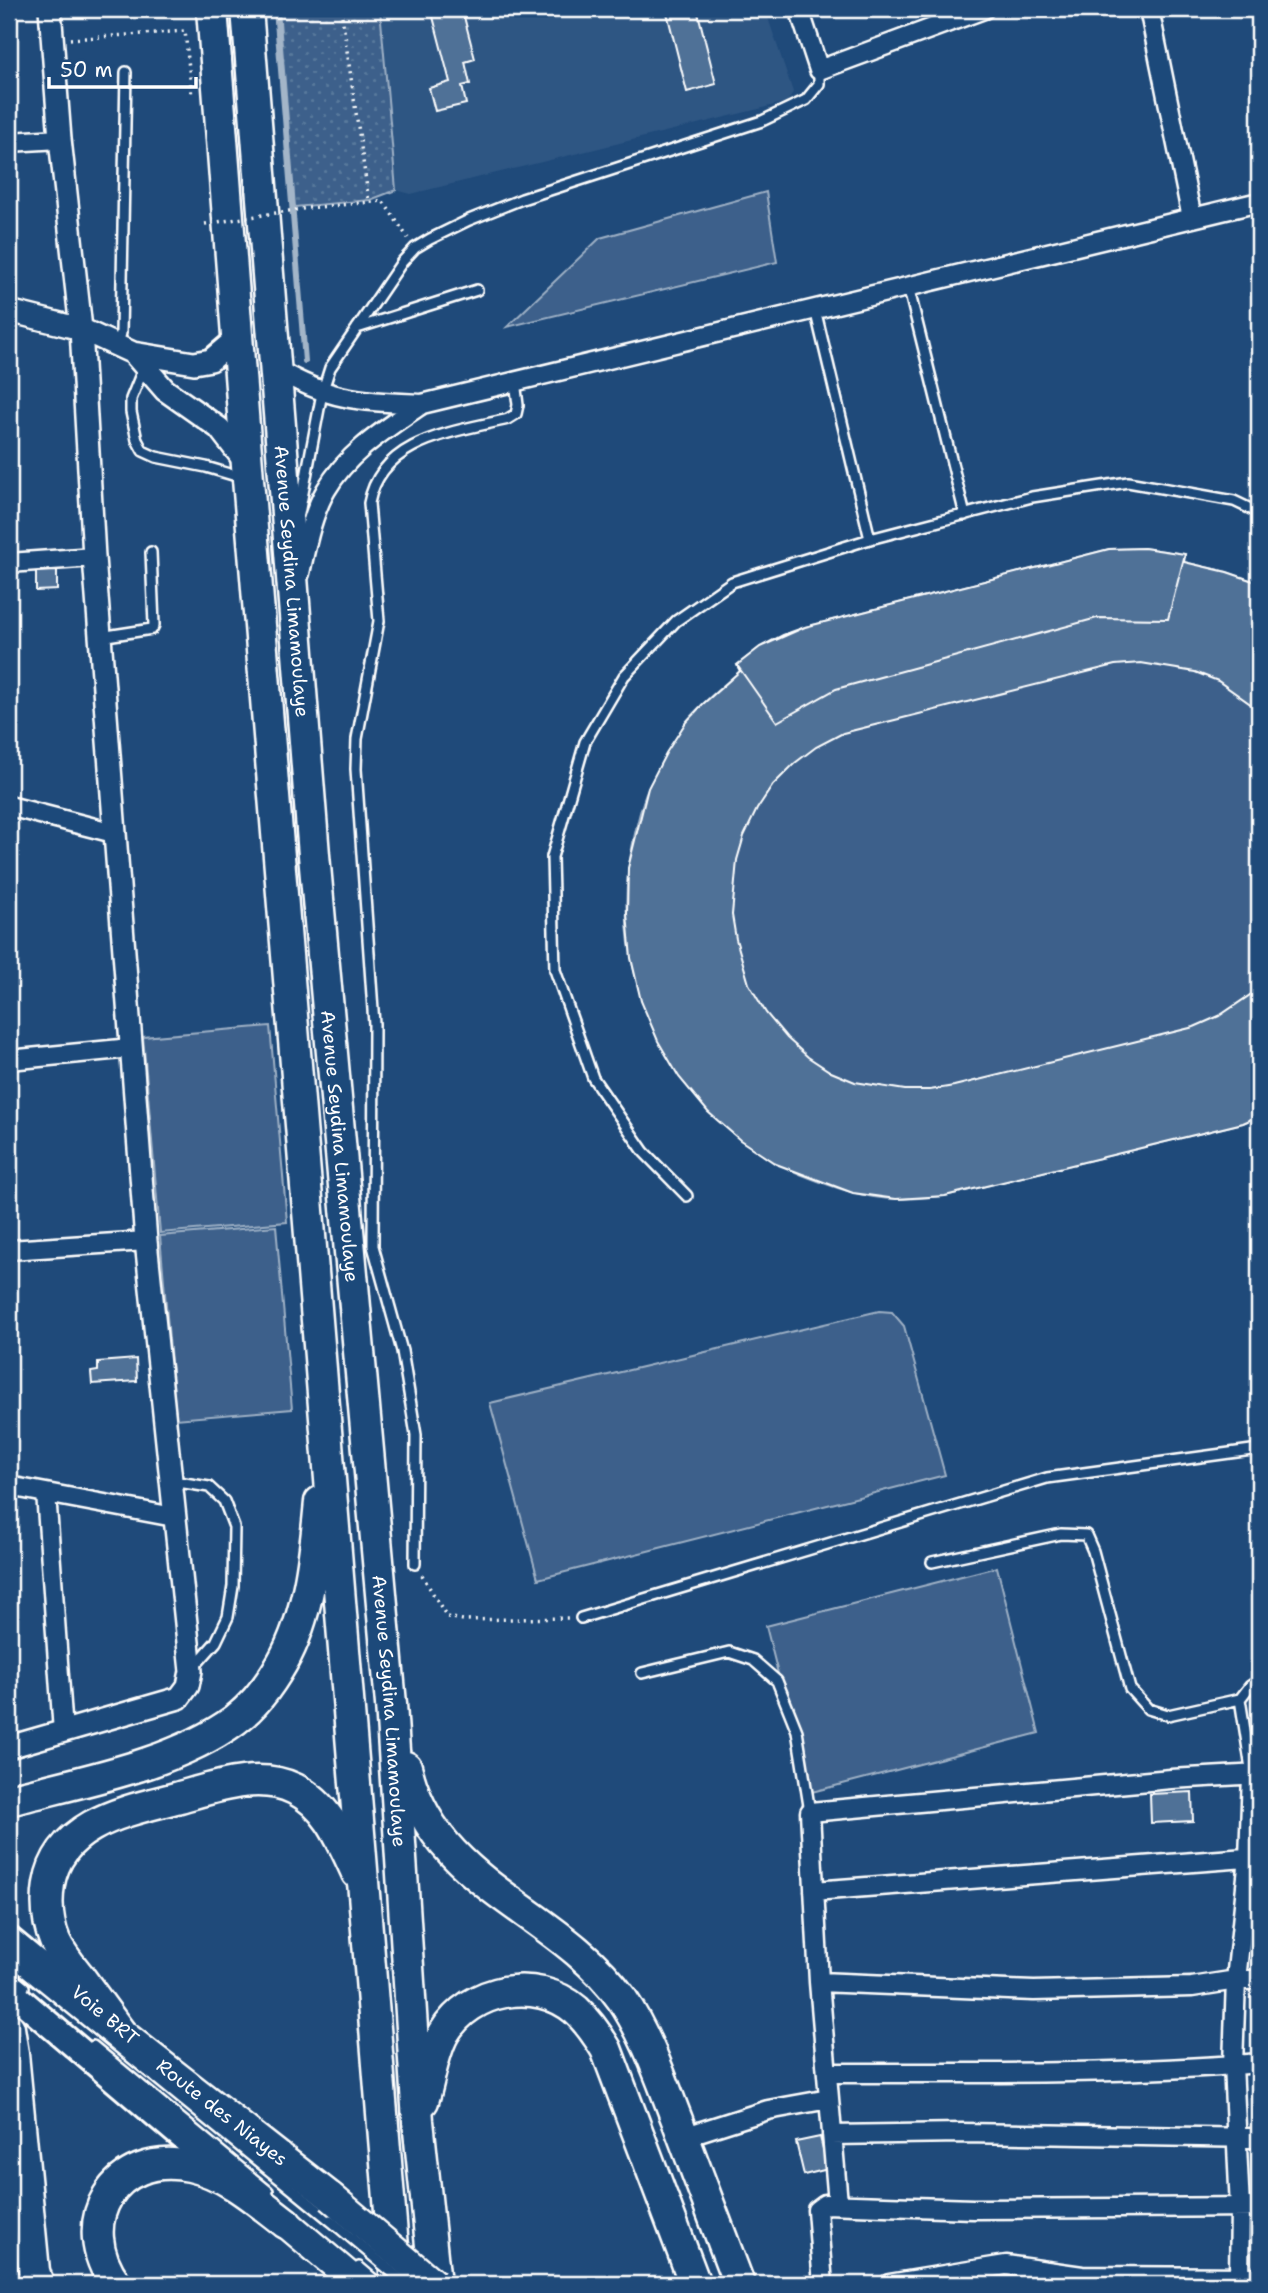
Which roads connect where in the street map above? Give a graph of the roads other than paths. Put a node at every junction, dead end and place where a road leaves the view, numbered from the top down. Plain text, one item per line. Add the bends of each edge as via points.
1 (50, 9) edge
2 (212, 9) edge
3 (247, 9) edge
4 (799, 9) edge
5 (984, 9) edge
6 (1149, 9) edge
7 (819, 70) junction
8 (126, 72) dead end
9 (60, 139) junction
10 (9, 142) edge
11 (1259, 202) edge
12 (1192, 218) junction
13 (908, 286) junction
14 (477, 290) dead end
15 (815, 309) junction
16 (9, 311) edge
17 (357, 328) junction
18 (81, 329) junction
19 (238, 337) junction
20 (132, 355) junction
21 (276, 369) junction
22 (515, 380) junction
23 (322, 393) junction
24 (422, 404) junction
25 (248, 472) junction
26 (1259, 513) edge
27 (965, 514) junction
28 (870, 539) junction
29 (151, 552) dead end
30 (292, 552) junction
31 (94, 557) junction
32 (9, 563) edge
33 (296, 596) junction
34 (100, 637) junction
35 (9, 806) edge
36 (114, 833) junction
37 (131, 1048) junction
38 (9, 1060) edge
39 (687, 1196) dead end
40 (146, 1241) junction
41 (9, 1250) edge
42 (326, 1425) junction
43 (1259, 1449) edge
44 (171, 1480) junction
45 (9, 1486) edge
46 (46, 1493) junction
47 (174, 1517) junction
48 (932, 1562) dead end
49 (415, 1564) road end
50 (582, 1618) road end
51 (191, 1671) junction
52 (642, 1673) dead end
53 (1259, 1680) edge
54 (1240, 1699) junction
55 (391, 1704) junction
56 (63, 1732) junction
57 (9, 1747) edge
58 (1256, 1775) edge
59 (9, 1800) edge
60 (810, 1812) junction
61 (1254, 1857) edge
62 (814, 1891) junction
63 (365, 1893) junction
64 (9, 1939) edge
65 (9, 1958) edge
66 (9, 1975) edge
67 (1236, 1980) junction
68 (1259, 1980) edge
69 (819, 1982) junction
70 (19, 1991) edge
71 (9, 2028) edge
72 (120, 2032) junction
73 (82, 2036) dead end
74 (1259, 2063) edge
75 (1233, 2065) junction
76 (828, 2073) junction
77 (829, 2099) junction
78 (418, 2121) junction
79 (832, 2135) junction
80 (683, 2137) junction
81 (1259, 2138) edge
82 (1237, 2140) junction
83 (838, 2203) junction
84 (1259, 2207) edge
85 (1240, 2208) junction
86 (330, 2209) junction
87 (282, 2211) junction
88 (344, 2267) edge
89 (9, 2275) edge
90 (1259, 2277) edge
91 (1240, 2278) junction
92 (394, 2282) edge
93 (11, 2284) edge
94 (38, 2284) edge
95 (116, 2284) edge
96 (434, 2284) edge
97 (695, 2284) edge
98 (739, 2284) edge
99 (823, 2284) edge
100 (889, 2284) edge

1 - 9 street
2 - 19 highway, Avenue Seydina Limamoulaye
3 - 21 highway, Avenue Seydina Limamoulaye
4 - 7 street
5 - 7 street
6 - 12 street
7 - 17 lane via 819,84 806,100 762,121 469,219 415,248
8 - 20 lane via 121,334
9 - 10 street
9 - 18 street
11 - 12 street
12 - 13 street
13 - 15 street
13 - 27 lane
14 - 17 lane
15 - 22 street
15 - 28 lane
16 - 18 street
17 - 23 lane via 330,368
18 - 20 street
18 - 31 street
19 - 20 street via 211,360 194,363
19 - 25 highway, Avenue Seydina Limamoulaye
20 - 25 street via 164,390 219,428
20 - 25 lane via 131,412 143,451
21 - 23 street
21 - 30 highway, Avenue Seydina Limamoulaye
22 - 24 street
22 - 49 lane via 516,414 405,450 372,486 369,503 379,621 357,738 356,769 374,1024 373,1246 402,1351 416,1435
23 - 24 street via 352,400
23 - 30 lane
24 - 33 street via 369,440 325,491 304,552
25 - 42 highway, Avenue Seydina Limamoulaye
26 - 27 lane via 1234,501 1128,482 1032,497
27 - 28 lane
28 - 39 lane via 732,582 676,621 624,676 584,743 552,857 555,970 593,1078 644,1152
29 - 34 lane via 152,629
30 - 33 highway, Avenue Seydina Limamoulaye
31 - 32 street
31 - 34 street
33 - 55 highway, Avenue Seydina Limamoulaye via 314,855
34 - 36 street
35 - 36 street
36 - 37 street
37 - 38 street
37 - 40 street
40 - 41 street
40 - 44 street
42 - 59 highway via 317,1533 302,1613 283,1662 260,1696 236,1720 199,1742 154,1760
42 - 63 highway, Avenue Seydina Limamoulaye
43 - 50 lane via 1047,1478
44 - 47 street
44 - 51 lane via 209,1488 224,1501 234,1527 228,1617 216,1642
45 - 46 street
46 - 47 street
46 - 56 street
47 - 51 street
48 - 54 lane via 1061,1534 1086,1535 1130,1689 1148,1709 1168,1716
51 - 56 street via 179,1698
52 - 60 lane via 729,1652 753,1660 777,1681 797,1731
53 - 54 lane
54 - 58 lane
55 - 78 highway, Avenue Seydina Limamoulaye
55 - 80 highway via 415,1800 429,1824 468,1871 566,1942 621,1998 639,2027
56 - 57 street
58 - 60 street
58 - 61 street
60 - 62 street
61 - 62 street
61 - 67 street
62 - 69 street
63 - 72 highway via 327,1816 296,1789 280,1784 237,1782 114,1814 92,1825 60,1854 51,1874 50,1921 56,1942
63 - 92 highway, Avenue Seydina Limamoulaye
64 - 72 main road, Route des Niayes
65 - 86 lane, Voie BRT
66 - 70 lane
67 - 68 street
67 - 69 street via 1192,1987 1034,1991
67 - 75 street
69 - 76 street
70 - 87 main road
71 - 94 highway
72 - 86 main road, Route des Niayes
73 - 87 lane, Voie BRT
74 - 75 street
75 - 76 street
75 - 82 street
76 - 77 street
77 - 79 street
77 - 80 street via 768,2110
78 - 96 highway, Avenue Seydina Limamoulaye
78 - 97 highway via 444,2034 464,2010 504,1991 530,1990 553,1996 574,2009 606,2049
79 - 82 street via 1039,2134
79 - 83 street
80 - 98 highway
81 - 82 street
82 - 85 street
83 - 85 street via 973,2209
83 - 99 street via 817,2210
84 - 85 street
85 - 91 street
86 - 92 lane, Voie BRT, bridge
86 - 96 main road, Route des Niayes, bridge
87 - 88 main road
87 - 95 highway via 206,2170 148,2166 113,2188 101,2208 97,2248
88 - 92 lane
89 - 93 street
90 - 91 street
91 - 100 street via 1082,2276 1006,2265

